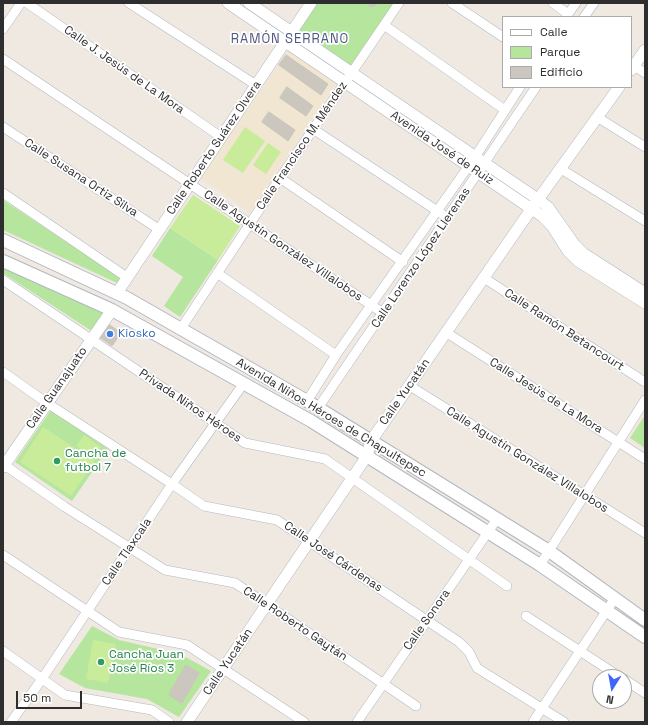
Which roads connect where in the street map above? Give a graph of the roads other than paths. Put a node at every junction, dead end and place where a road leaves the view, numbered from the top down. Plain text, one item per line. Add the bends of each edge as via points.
1 (21, 3) edge
2 (27, 3) edge
3 (130, 3) edge
4 (228, 3) edge
5 (249, 3) edge
6 (311, 3) edge
7 (399, 3) edge
8 (452, 3) edge
9 (553, 3) edge
10 (576, 3) edge
11 (594, 3) edge
12 (567, 15) edge
13 (585, 16) edge
14 (384, 25) junction
15 (3, 29) edge
16 (292, 32) junction
17 (502, 36) edge
18 (285, 42) junction
19 (645, 50) edge
20 (3, 59) edge
21 (632, 68) edge
22 (351, 72) junction
23 (645, 73) edge
24 (344, 82) junction
25 (256, 85) junction
26 (519, 88) edge
27 (535, 88) edge
28 (618, 88) edge
29 (505, 110) junction
30 (598, 117) junction
31 (3, 127) edge
32 (313, 129) junction
33 (221, 137) junction
34 (645, 147) edge
35 (472, 161) junction
36 (482, 168) junction
37 (561, 168) junction
38 (280, 178) junction
39 (190, 184) junction
40 (3, 193) edge
41 (535, 204) junction
42 (438, 211) junction
43 (448, 218) junction
44 (645, 221) edge
45 (250, 224) junction
46 (160, 230) junction
47 (3, 240) edge
48 (3, 261) edge
49 (403, 262) junction
50 (217, 273) junction
51 (128, 278) junction
52 (484, 278) junction
53 (3, 280) edge
54 (117, 293) junction
55 (645, 293) edge
56 (645, 304) edge
57 (372, 305) junction
58 (112, 310) junction
59 (383, 313) junction
60 (180, 330) junction
61 (447, 333) junction
62 (92, 339) junction
63 (336, 355) junction
64 (3, 372) edge
65 (645, 382) edge
66 (244, 383) junction
67 (410, 386) junction
68 (645, 400) edge
69 (307, 401) junction
70 (47, 403) junction
71 (318, 408) junction
72 (216, 424) junction
73 (371, 441) junction
74 (619, 442) junction
75 (367, 456) junction
76 (645, 459) edge
77 (4, 465) edge
78 (352, 478) junction
79 (172, 484) junction
80 (584, 496) junction
81 (497, 519) junction
82 (488, 532) junction
83 (645, 533) edge
84 (309, 541) junction
85 (130, 548) junction
86 (549, 551) junction
87 (3, 555) edge
88 (469, 559) junction
89 (540, 565) junction
90 (507, 586) dead end
91 (615, 598) junction
92 (267, 604) junction
93 (606, 610) junction
94 (88, 611) junction
95 (526, 616) dead end
96 (645, 620) edge
97 (427, 621) junction
98 (645, 637) edge
99 (3, 651) edge
100 (580, 651) junction
101 (223, 669) junction
102 (608, 669) edge
103 (42, 679) junction
104 (384, 684) junction
105 (632, 684) edge
106 (645, 693) edge
107 (416, 706) dead end
108 (542, 708) junction
109 (11, 722) edge
110 (169, 722) edge
111 (187, 722) edge
112 (304, 722) edge
113 (357, 722) edge
114 (533, 722) edge
115 (564, 722) edge

1 - 15 street
2 - 33 street, Calle J. Jesús de La Mora
3 - 25 street
4 - 18 street, Avenida José de Ruiz
5 - 16 street, Avenida José de Ruiz
6 - 16 street, Calle Roberto Suárez Olvera
7 - 14 street, Calle Francisco M. Méndez
8 - 17 street
9 - 12 street
10 - 12 street
11 - 13 street
14 - 22 street, Calle Francisco M. Méndez
14 - 29 street
16 - 18 street, Calle Roberto Suárez Olvera
16 - 22 street, Avenida José de Ruiz
18 - 24 street, Avenida José de Ruiz
18 - 25 street, Calle Roberto Suárez Olvera
19 - 21 street
20 - 39 street, Calle Agustín González Villalobos
21 - 23 street
22 - 24 street, Calle Francisco M. Méndez
22 - 35 street, Avenida José de Ruiz
24 - 32 street, Calle Francisco M. Méndez
24 - 35 street, Avenida José de Ruiz
25 - 33 street, Calle Roberto Suárez Olvera
26 - 29 street, Calle Lorenzo López Llerenas
27 - 36 street, Calle Lorenzo López Llerenas
28 - 30 street, Calle Yucatán
29 - 35 street, Calle Lorenzo López Llerenas
30 - 34 street
30 - 37 street, Calle Yucatán
31 - 46 street, Calle Susana Ortiz Silva
32 - 38 street, Calle Francisco M. Méndez
32 - 42 street
33 - 39 street, Calle Roberto Suárez Olvera
35 - 36 street, Avenida José de Ruiz
35 - 42 street, Calle Lorenzo López Llerenas
36 - 41 street, Avenida José de Ruiz
36 - 43 street, Calle Lorenzo López Llerenas
37 - 41 street, Calle Yucatán
37 - 44 street
38 - 45 street, Calle Francisco M. Méndez
38 - 49 street
39 - 45 street, Calle Agustín González Villalobos
39 - 46 street, Calle Roberto Suárez Olvera
40 - 51 street
41 - 52 street, Calle Yucatán
41 - 55 street, Avenida José de Ruiz via 548,207 582,253
41 - 56 street, Avenida José de Ruiz via 578,261
42 - 43 street
42 - 49 street, Calle Lorenzo López Llerenas
43 - 59 street, Calle Lorenzo López Llerenas
45 - 50 street, Calle Francisco M. Méndez
45 - 57 street, Calle Agustín González Villalobos
46 - 51 street, Calle Roberto Suárez Olvera
47 - 54 main road, Avenida Niños Héroes de Chapultepec
48 - 58 main road, Avenida Niños Héroes de Chapultepec
49 - 57 street, Calle Lorenzo López Llerenas
50 - 60 street, Calle Francisco M. Méndez
50 - 63 street
51 - 54 street, Calle Roberto Suárez Olvera
52 - 61 street, Calle Yucatán
52 - 65 street, Calle Ramón Betancourt
53 - 62 street, Privada Niños Héroes
54 - 60 main road, Avenida Niños Héroes de Chapultepec
57 - 59 street, Calle Agustín González Villalobos
57 - 63 street, Calle Lorenzo López Llerenas
58 - 62 street, Calle Guanajuato
58 - 66 main road, Avenida Niños Héroes de Chapultepec
59 - 71 street, Calle Lorenzo López Llerenas
60 - 69 main road, Avenida Niños Héroes de Chapultepec
61 - 67 street, Calle Yucatán
61 - 74 street, Calle Jesús de La Mora
62 - 70 street, Calle Guanajuato
62 - 72 street, Privada Niños Héroes
63 - 69 street, Calle Lorenzo López Llerenas
64 - 70 street, Calle José Cárdenas
66 - 72 street, Calle Tlaxcala
66 - 75 main road, Avenida Niños Héroes de Chapultepec via 311,420
67 - 73 street, Calle Yucatán
67 - 80 street, Calle Agustín González Villalobos
68 - 74 street
69 - 71 main road, Avenida Niños Héroes de Chapultepec
70 - 77 street, Calle Guanajuato
70 - 79 street, Calle José Cárdenas
71 - 73 main road, Avenida Niños Héroes de Chapultepec
72 - 78 street, Privada Niños Héroes via 244,443 325,459
72 - 79 street, Calle Tlaxcala
73 - 75 street, Calle Yucatán
73 - 81 main road, Avenida Niños Héroes de Chapultepec
74 - 76 street, Calle Jesús de La Mora
74 - 80 street
75 - 78 street, Calle Yucatán
75 - 82 main road, Avenida Niños Héroes de Chapultepec
77 - 85 street, Calle Roberto Gaytán
78 - 84 street, Calle Yucatán
78 - 88 street, Privada Niños Héroes
79 - 84 street, Calle José Cárdenas via 204,506 277,520
79 - 85 street, Calle Tlaxcala
80 - 83 street, Calle Agustín González Villalobos
80 - 86 street
81 - 82 street, Calle Sonora
81 - 86 main road, Avenida Niños Héroes de Chapultepec
82 - 88 street, Calle Sonora
82 - 89 main road, Avenida Niños Héroes de Chapultepec
84 - 92 street, Calle Yucatán
84 - 97 street, Calle José Cárdenas
85 - 92 street, Calle Roberto Gaytán via 165,570 235,583
85 - 94 street, Calle Tlaxcala
86 - 89 street
86 - 91 main road, Avenida Niños Héroes de Chapultepec
87 - 94 street
88 - 90 street, Privada Niños Héroes
88 - 97 street, Calle Sonora
89 - 93 main road, Avenida Niños Héroes de Chapultepec
91 - 93 street
91 - 96 main road, Avenida Niños Héroes de Chapultepec
92 - 101 street, Calle Yucatán
92 - 104 street, Calle Roberto Gaytán
93 - 98 main road, Avenida Niños Héroes de Chapultepec
93 - 100 street
94 - 101 street via 119,632 187,645
94 - 103 street, Calle Tlaxcala
95 - 100 street
97 - 104 street, Calle Sonora
97 - 108 street, Calle José Cárdenas via 459,642 469,652 477,668
99 - 103 street
100 - 102 street
100 - 108 street
101 - 111 street, Calle Yucatán
101 - 112 street
103 - 109 street, Calle Tlaxcala
103 - 110 street via 65,695 152,710
104 - 107 street, Calle Roberto Gaytán
104 - 113 street, Calle Sonora
105 - 106 street
108 - 114 street
108 - 115 street, Calle José Cárdenas

